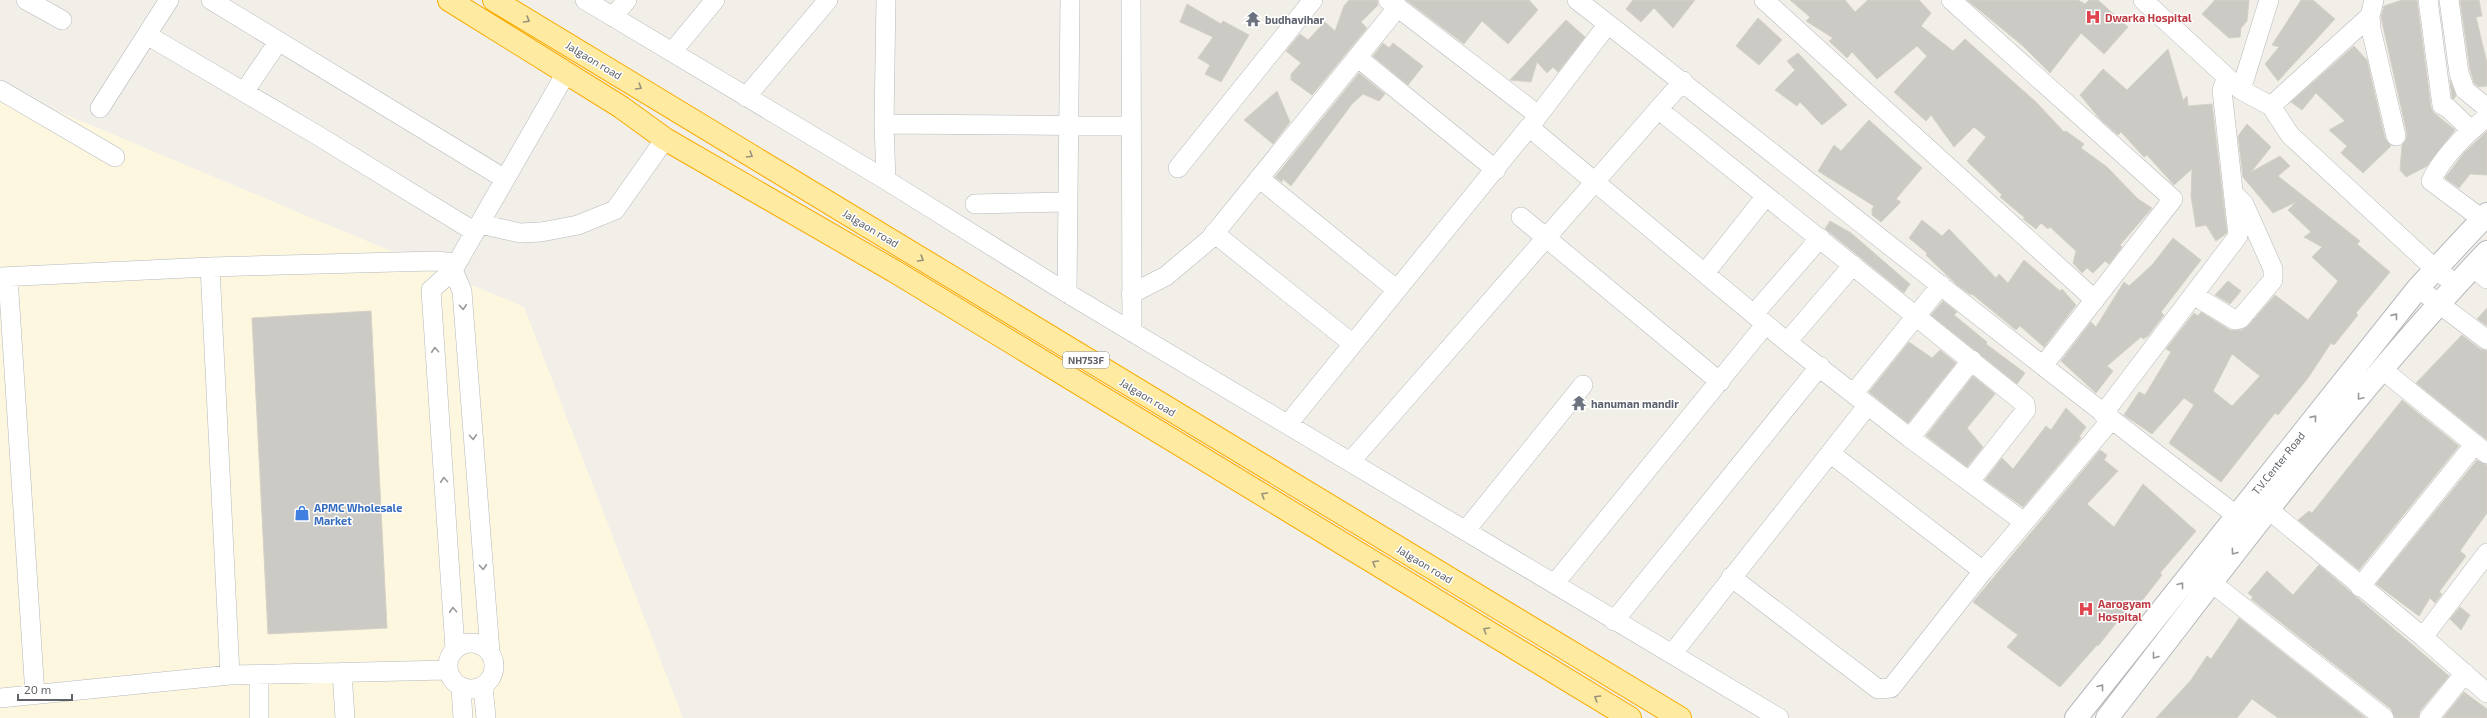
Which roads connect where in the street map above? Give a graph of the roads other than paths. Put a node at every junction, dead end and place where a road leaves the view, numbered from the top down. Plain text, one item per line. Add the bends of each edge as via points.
1 (26, 0) edge
2 (169, 0) edge
3 (211, 0) edge
4 (449, 0) edge
5 (494, 0) edge
6 (585, 0) edge
7 (627, 0) edge
8 (715, 0) edge
9 (828, 0) edge
10 (886, 0) edge
11 (1070, 0) edge
12 (1132, 0) edge
13 (1313, 0) edge
14 (1578, 0) edge
15 (1764, 0) edge
16 (1951, 0) edge
17 (2143, 0) edge
18 (2269, 0) edge
19 (2428, 0) edge
20 (2449, 0) edge
21 (1393, 4) edge
22 (2372, 8) edge
23 (613, 17) junction
24 (62, 20) dead end
25 (1608, 24) junction
26 (147, 35) junction
27 (278, 42) junction
28 (672, 52) junction
29 (1357, 57) junction
30 (566, 73) junction
31 (2228, 77) junction
32 (1683, 82) junction
33 (0, 90) edge
34 (2242, 90) junction
35 (244, 92) junction
36 (746, 97) junction
37 (2271, 106) junction
38 (100, 108) dead end
39 (2487, 108) edge
40 (1658, 109) junction
41 (2487, 117) edge
42 (1533, 121) junction
43 (884, 124) junction
44 (1068, 125) junction
45 (1131, 126) junction
46 (2471, 130) junction
47 (2396, 136) dead end
48 (665, 139) junction
49 (115, 157) dead end
50 (1178, 168) dead end
51 (1496, 170) junction
52 (1259, 178) junction
53 (505, 179) junction
54 (886, 180) junction
55 (1594, 181) junction
56 (2233, 194) junction
57 (1766, 196) junction
58 (1068, 202) junction
59 (975, 204) dead end
60 (1521, 217) dead end
61 (2484, 217) edge
62 (478, 228) junction
63 (1214, 233) junction
64 (1546, 236) junction
65 (1820, 238) junction
66 (1853, 265) junction
67 (2482, 266) edge
68 (210, 267) junction
69 (455, 267) junction
70 (2435, 268) junction
71 (1705, 273) junction
72 (4, 277) edge
73 (1941, 285) junction
74 (2457, 285) junction
75 (2418, 288) junction
76 (1397, 290) junction
77 (1067, 293) junction
78 (1132, 294) junction
79 (2193, 295) junction
80 (2095, 300) junction
81 (2439, 303) junction
82 (1917, 316) junction
83 (1760, 319) junction
84 (1132, 332) junction
85 (2487, 340) edge
86 (1786, 342) junction
87 (1353, 344) junction
88 (1972, 360) junction
89 (1820, 366) junction
90 (2043, 366) junction
91 (2383, 370) junction
92 (1720, 382) junction
93 (1583, 385) dead end
94 (1861, 399) junction
95 (2107, 417) junction
96 (1288, 424) junction
97 (1910, 438) junction
98 (2481, 449) edge
99 (1830, 453) junction
100 (1351, 461) junction
101 (1970, 481) junction
102 (2252, 511) junction
103 (2024, 522) junction
104 (1466, 530) junction
105 (2487, 553) edge
106 (1983, 571) junction
107 (1732, 577) junction
108 (2212, 582) junction
109 (1555, 583) junction
110 (2360, 587) junction
111 (1614, 621) junction
112 (2423, 637) junction
113 (455, 649) junction
114 (490, 652) junction
115 (1672, 654) junction
116 (447, 670) junction
117 (342, 672) junction
118 (2465, 673) junction
119 (259, 674) junction
120 (230, 675) junction
121 (484, 686) junction
122 (2484, 686) edge
123 (461, 688) junction
124 (35, 694) junction
125 (0, 698) edge
126 (259, 718) edge
127 (345, 718) edge
128 (463, 718) edge
129 (486, 718) edge
130 (1630, 718) edge
131 (1680, 718) edge
132 (1779, 718) edge
133 (2076, 718) edge
134 (2107, 718) edge
135 (2384, 718) edge
136 (2429, 718) edge

1 - 24 street
2 - 26 street
3 - 27 street
4 - 30 highway, NH753F
5 -> 131 highway, Jalgaon road / NH753F
6 - 23 street
7 - 23 street
8 - 28 street
9 - 36 street
10 - 43 street
11 - 44 street
12 - 45 street
13 - 50 street
14 - 25 street
15 - 80 street
16 - 80 street via 2173,199
17 - 31 street
18 - 34 street
19 - 46 street via 2442,105
20 - 39 street via 2463,85 2465,90
21 - 29 street
21 - 42 street
22 - 37 street
22 - 47 street via 2371,29
23 - 28 street
25 - 32 street
25 - 42 street
26 - 35 street
26 - 38 street
27 - 35 street
27 - 53 street
28 - 36 street
29 - 51 street
29 - 52 street
30 - 48 highway, NH753F via 621,107
30 - 53 street
31 - 34 street
31 - 56 street via 2222,90
32 - 40 street
32 - 73 street
33 - 49 street
34 - 37 street
35 - 62 street
36 - 54 street
37 - 70 street via 2290,135
40 - 55 street
40 - 57 street
41 - 46 street
42 - 51 street
42 - 55 street
43 - 44 street
43 - 54 street
44 - 45 street
44 - 58 street
45 - 78 street
46 - 61 street via 2436,170 2431,181
48 - 62 street via 615,210 578,225 541,232 520,233
130 -> 48 highway, NH753F via 894,272
51 - 76 street
52 - 63 street
52 - 76 street
53 - 62 street
54 - 77 street
55 - 64 street
55 - 71 street
56 - 79 street via 2238,236
56 - 79 street via 2244,204 2273,269 2273,280 2240,318 2235,320
57 - 65 street
57 - 71 street
58 - 59 street
58 - 77 street
60 - 64 street
61 - 70 street, T.V.Center Road
62 - 69 street
63 - 78 street via 1188,259 1166,276
63 - 87 street
64 - 92 street
64 - 100 street
65 - 66 street
65 - 83 street
66 - 82 street
66 - 86 street
67 - 74 street, T.V.Center Road
68 - 69 street via 435,262
68 - 72 street
68 - 120 street
113 -> 69 street via 431,290
69 -> 114 street via 462,291
70 - 74 street
70 - 75 street, T.V.Center Road
71 - 83 street
72 - 124 street
73 - 82 street
73 - 90 street
74 - 81 street, T.V.Center Road
75 - 81 street
102 -> 75 street, T.V.Center Road
76 - 87 street
77 - 84 street
78 - 84 street
79 - 95 street
80 - 90 street
81 - 85 street
81 - 91 street, T.V.Center Road
82 - 88 street
82 - 94 street
83 - 86 street
83 - 92 street
84 - 96 street
86 - 89 street
87 - 96 street
88 - 97 street
88 - 101 street via 2027,407
89 - 94 street
89 - 111 street
90 - 95 street
91 - 98 street
91 -> 102 street, T.V.Center Road
92 - 109 street
93 - 104 street
94 - 97 street
94 - 99 street
95 - 102 street
95 - 103 street
96 - 100 street
97 - 101 street
98 - 110 street
99 - 106 street
99 - 107 street
100 - 104 street
101 - 103 street
102 -> 108 street, T.V.Center Road
102 - 110 street
133 -> 102 street, T.V.Center Road
103 - 106 street
104 - 109 street
105 - 112 street
106 - 107 street via 1891,688 1884,690 1878,689
107 - 115 street
108 -> 134 street, T.V.Center Road
108 - 135 street
109 - 111 street
110 - 112 street
111 - 115 street
112 - 118 street
113 - 114 street via 470,643 484,647
113 - 116 street via 450,655
114 - 121 street via 494,666 493,674
115 - 132 street
116 - 117 street
116 - 123 street
117 - 119 street
117 - 127 street
118 - 122 street
118 - 136 street
119 - 120 street
119 - 126 street
120 - 124 street
121 - 123 street
121 - 129 street
123 - 128 street
124 - 125 street

